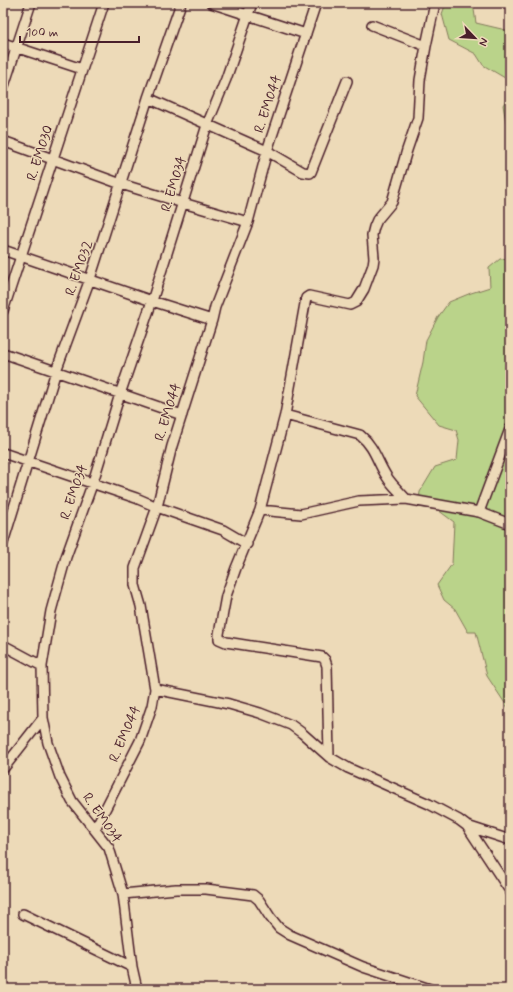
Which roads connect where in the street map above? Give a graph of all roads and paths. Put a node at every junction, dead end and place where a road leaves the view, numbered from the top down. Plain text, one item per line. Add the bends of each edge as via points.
1 (32, 3) edge
2 (104, 3) edge
3 (181, 3) edge
4 (211, 3) edge
5 (252, 3) edge
6 (316, 3) edge
7 (435, 3) edge
8 (248, 16) junction
9 (372, 25) dead end
10 (306, 34) junction
11 (3, 43) edge
12 (426, 46) junction
13 (16, 48) junction
14 (82, 69) junction
15 (346, 81) dead end
16 (3, 89) edge
17 (148, 98) junction
18 (207, 125) junction
19 (3, 141) edge
20 (267, 151) junction
21 (52, 159) junction
22 (122, 184) junction
23 (183, 203) junction
24 (248, 222) junction
25 (3, 250) edge
26 (22, 255) junction
27 (90, 279) junction
28 (152, 301) junction
29 (3, 311) edge
30 (212, 320) junction
31 (3, 352) edge
32 (56, 371) junction
33 (120, 394) junction
34 (182, 415) junction
35 (285, 415) junction
36 (510, 429) edge
37 (3, 453) edge
38 (28, 461) junction
39 (93, 482) junction
40 (406, 499) junction
41 (156, 507) junction
42 (260, 510) junction
43 (479, 512) junction
44 (510, 524) edge
45 (3, 543) edge
46 (247, 544) junction
47 (3, 645) edge
48 (42, 666) junction
49 (155, 689) junction
50 (43, 718) junction
51 (329, 757) junction
52 (3, 769) edge
53 (467, 826) junction
54 (95, 829) junction
55 (510, 840) edge
56 (510, 891) edge
57 (123, 894) junction
58 (24, 914) dead end
59 (132, 967) junction
60 (137, 989) edge
61 (430, 989) edge

1 - 13 street
2 - 14 street, R. EM030
3 - 17 street, R. EM032
4 - 8 street
5 - 8 street, R. EM034
6 - 10 street, R. EM044
7 - 12 street
8 - 10 street
8 - 18 street, R. EM034
9 - 12 street
10 - 20 street, R. EM044
11 - 13 street
12 - 35 street via 420,80 418,118 392,202 374,227 373,265 364,289 356,302 350,305 309,296 306,298
13 - 14 street
13 - 16 street
14 - 21 street, R. EM030
15 - 20 street via 311,172 307,174
17 - 18 street
17 - 22 street, R. EM032
18 - 20 street
18 - 23 street, R. EM034
19 - 21 street
20 - 24 street, R. EM044
21 - 22 street
21 - 26 street, R. EM030
22 - 23 street
22 - 27 street, R. EM032
23 - 24 street
23 - 28 street, R. EM034
24 - 30 street, R. EM044
25 - 26 street
26 - 27 street
26 - 29 street, R. EM030
27 - 28 street
27 - 32 street, R. EM032
28 - 30 street
28 - 33 street, R. EM034
30 - 34 street, R. EM044
31 - 32 street
32 - 33 street
32 - 38 street, R. EM032
33 - 34 street
33 - 39 street, R. EM034
34 - 41 street, R. EM044
35 - 40 street via 360,434 374,450 387,478
35 - 42 street
36 - 43 street
37 - 38 street
38 - 39 street
38 - 45 street, R. EM032
39 - 41 street
39 - 48 street, R. EM034 via 66,557 51,611
40 - 42 street via 359,501 301,514
40 - 43 street
41 - 46 street via 223,530
41 - 49 street, R. EM044 via 135,568 135,585
42 - 46 street
43 - 44 street
46 - 51 street via 226,596 219,639 322,657 325,660
47 - 48 street
48 - 50 street, R. EM034
49 - 51 street via 229,704 291,725
49 - 54 street, R. EM044 via 140,742
50 - 52 street
50 - 54 street, R. EM034 via 48,743 60,777 72,801
51 - 53 street via 429,804
53 - 55 street
53 - 56 street
54 - 57 street, R. EM034 via 109,848
57 - 59 street, R. EM034
57 - 61 street via 176,888 253,895 279,928 290,935 363,967
58 - 59 street
59 - 60 street, R. EM034

